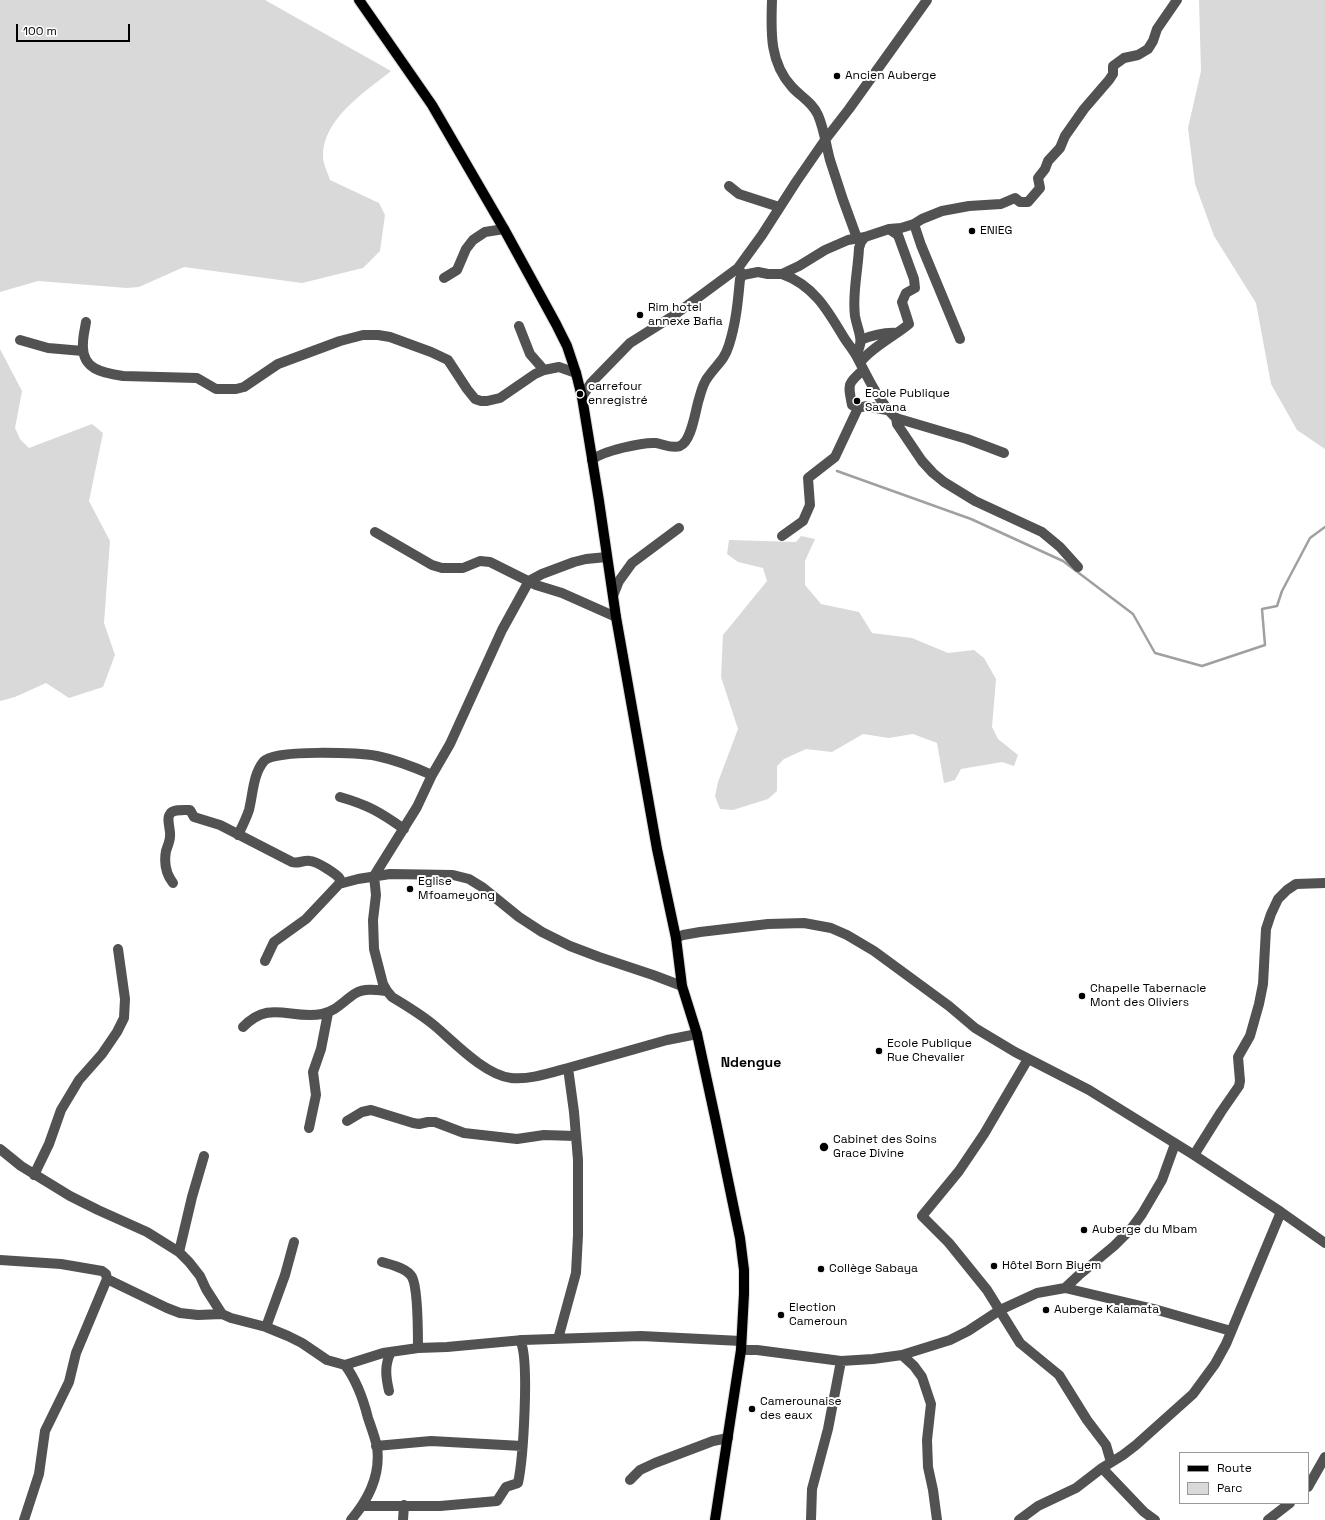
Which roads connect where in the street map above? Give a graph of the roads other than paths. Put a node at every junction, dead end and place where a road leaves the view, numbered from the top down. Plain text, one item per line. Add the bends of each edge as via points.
1 (359, 0) edge
2 (772, 0) edge
3 (927, 0) edge
4 (1177, 0) edge
5 (825, 140) junction
6 (729, 186) dead end
7 (779, 207) junction
8 (914, 224) junction
9 (504, 229) junction
10 (889, 229) junction
11 (861, 237) junction
12 (740, 271) junction
13 (782, 274) junction
14 (444, 278) dead end
15 (86, 322) dead end
16 (519, 326) dead end
17 (898, 333) junction
18 (960, 339) dead end
19 (20, 340) dead end
20 (861, 340) junction
21 (83, 351) junction
22 (860, 363) junction
23 (544, 370) junction
24 (576, 373) junction
25 (582, 397) junction
26 (858, 408) junction
27 (887, 410) junction
28 (896, 418) junction
29 (1004, 453) dead end
30 (592, 460) junction
31 (679, 528) dead end
32 (375, 532) dead end
33 (782, 536) dead end
34 (607, 557) junction
35 (1078, 567) dead end
36 (529, 582) junction
37 (613, 596) junction
38 (616, 617) junction
39 (432, 775) junction
40 (340, 797) dead end
41 (404, 829) junction
42 (238, 835) junction
43 (374, 876) junction
44 (173, 883) dead end
45 (1325, 883) edge
46 (339, 884) junction
47 (676, 938) junction
48 (118, 950) dead end
49 (265, 961) dead end
50 (682, 986) junction
51 (387, 991) junction
52 (328, 1013) junction
53 (243, 1026) dead end
54 (697, 1034) junction
55 (1028, 1059) junction
56 (568, 1068) junction
57 (348, 1121) dead end
58 (309, 1128) dead end
59 (576, 1136) junction
60 (1175, 1144) junction
61 (0, 1149) edge
62 (1194, 1155) junction
63 (204, 1156) dead end
64 (34, 1174) junction
65 (1281, 1212) junction
66 (294, 1242) dead end
67 (1325, 1244) edge
68 (179, 1252) junction
69 (0, 1260) edge
70 (382, 1262) dead end
71 (107, 1279) junction
72 (1065, 1288) junction
73 (1000, 1310) junction
74 (222, 1314) junction
75 (266, 1327) junction
76 (1231, 1331) junction
77 (558, 1339) junction
78 (520, 1340) junction
79 (741, 1345) junction
80 (418, 1348) junction
81 (391, 1352) junction
82 (902, 1355) junction
83 (841, 1361) junction
84 (345, 1365) junction
85 (390, 1391) dead end
86 (728, 1438) junction
87 (376, 1446) junction
88 (522, 1446) junction
89 (1325, 1457) edge
90 (1106, 1465) junction
91 (630, 1480) dead end
92 (1309, 1485) edge
93 (1289, 1504) edge
94 (404, 1505) junction
95 (363, 1506) junction
96 (24, 1520) edge
97 (351, 1520) edge
98 (403, 1520) edge
99 (715, 1520) edge
100 (811, 1520) edge
101 (936, 1520) edge
102 (1019, 1520) edge
103 (1154, 1520) edge
104 (1268, 1520) edge

1 - 9 main road via 432,105
2 - 5 street via 771,36 776,62 790,85 812,104
3 - 5 street
4 - 8 street via 1157,29 1148,49 1138,55 1124,58 1113,66 1110,80 1084,109 1065,136 1060,148 1048,161 1038,178 1040,188 1032,198 1024,203 1015,198 1001,204 942,211
5 - 7 street
5 - 11 street via 841,197
6 - 7 street via 739,194
7 - 12 street
8 - 10 street
8 - 18 street
9 - 14 street via 485,232 473,240 457,270
9 - 24 main road via 567,346
10 - 11 street
10 - 17 street via 898,235 915,288 906,293 902,302 909,324
11 - 13 street via 830,247
11 - 20 street via 854,299
12 - 13 street
12 - 25 street via 630,343 591,383
12 - 30 street via 736,314 726,354 707,378 686,441 674,447 646,443 615,450 596,456
13 - 22 street via 790,276 818,298
15 - 21 street
16 - 23 street via 530,354
17 - 20 street via 874,334
17 - 22 street via 865,356
19 - 21 street via 48,348
20 - 22 street
21 - 23 street via 91,366 112,375 197,378 216,389 228,390 244,387 282,362 340,341 363,335 390,336 448,360 475,399 487,401 500,398
22 - 26 street via 850,381 849,389 852,405
22 - 27 street
23 - 24 street via 559,367
24 - 25 main road
25 - 30 main road
26 - 27 street via 866,406
26 - 33 street via 835,457 808,478 810,505 803,521
27 - 28 street
28 - 29 street
28 - 35 street via 897,424 933,473 975,501 1042,532
30 - 34 main road
31 - 37 street via 632,563 619,581
32 - 36 street via 432,565 442,568 463,568 484,560
34 - 36 street via 569,564
34 - 37 main road
36 - 38 street via 562,593
36 - 39 street via 502,630 450,744
37 - 38 main road
38 - 47 main road via 657,849
39 - 41 street
39 - 42 street via 398,762 365,754 317,752 267,758 258,769 246,820
40 - 41 street via 382,813
41 - 43 street
42 - 44 street via 214,822 194,817 190,810 170,813 166,860 167,873
42 - 46 street via 292,862 298,864 302,861 313,861 337,874
43 - 46 street
43 - 50 street via 433,874 469,879 542,932 599,957
43 - 51 street via 374,949 380,976
45 - 62 street via 1296,884 1278,899 1266,929 1259,1004 1250,1036 1238,1057 1239,1086
46 - 49 street via 306,919 274,942
47 - 50 main road
47 - 55 street via 700,932 768,924 804,923 831,928 854,938 874,951 975,1028
48 - 64 street via 125,998 124,1018 106,1049 79,1080 61,1110 49,1144
50 - 54 main road
51 - 52 street via 364,990
51 - 56 street via 425,1018 478,1063 502,1076 529,1077
52 - 53 street via 308,1016 280,1012 262,1013
52 - 58 street via 321,1049 313,1072 316,1095
54 - 56 street
54 - 79 main road via 740,1238 744,1270
55 - 60 street via 1089,1090
55 - 73 street via 984,1134 922,1216 969,1267
56 - 59 street
57 - 59 street via 362,1112 371,1110 413,1123 435,1122 464,1134 517,1139 544,1135
59 - 77 street via 579,1188 576,1273
60 - 62 street
60 - 72 street via 1162,1180 1131,1229
61 - 64 street
62 - 65 street
63 - 68 street
64 - 68 street via 84,1203 147,1232
65 - 67 street
65 - 76 street
66 - 75 street via 286,1275
68 - 74 street via 200,1276
69 - 71 street via 61,1264 102,1271
70 - 80 street via 404,1270 412,1276 415,1285
71 - 74 street via 180,1313
71 - 96 street via 76,1354 69,1382 45,1431 39,1474
72 - 73 street via 1037,1293
72 - 76 street
73 - 82 street via 950,1340
73 - 90 street via 1020,1343 1059,1375 1106,1445
74 - 75 street
75 - 84 street via 302,1343 327,1360
76 - 90 street via 1214,1364 1193,1394 1136,1445
77 - 78 street
77 - 79 street via 641,1336
78 - 80 street
78 - 88 street via 524,1378
79 - 83 street via 757,1350
79 - 86 main road
80 - 81 street
81 - 84 street
81 - 85 street via 386,1366
82 - 83 street
82 - 101 street via 922,1377 931,1404 927,1446
83 - 100 street via 827,1433 812,1489
84 - 87 street via 357,1385
86 - 91 street via 712,1441 655,1463 640,1470
86 - 99 main road
87 - 88 street via 431,1441
87 - 95 street via 376,1472
88 - 94 street via 518,1483 506,1487 497,1502 440,1506
89 - 92 street
90 - 102 street via 1076,1488 1038,1506
90 - 103 street via 1139,1507
93 - 104 street
94 - 95 street
94 - 98 street
95 - 97 street

